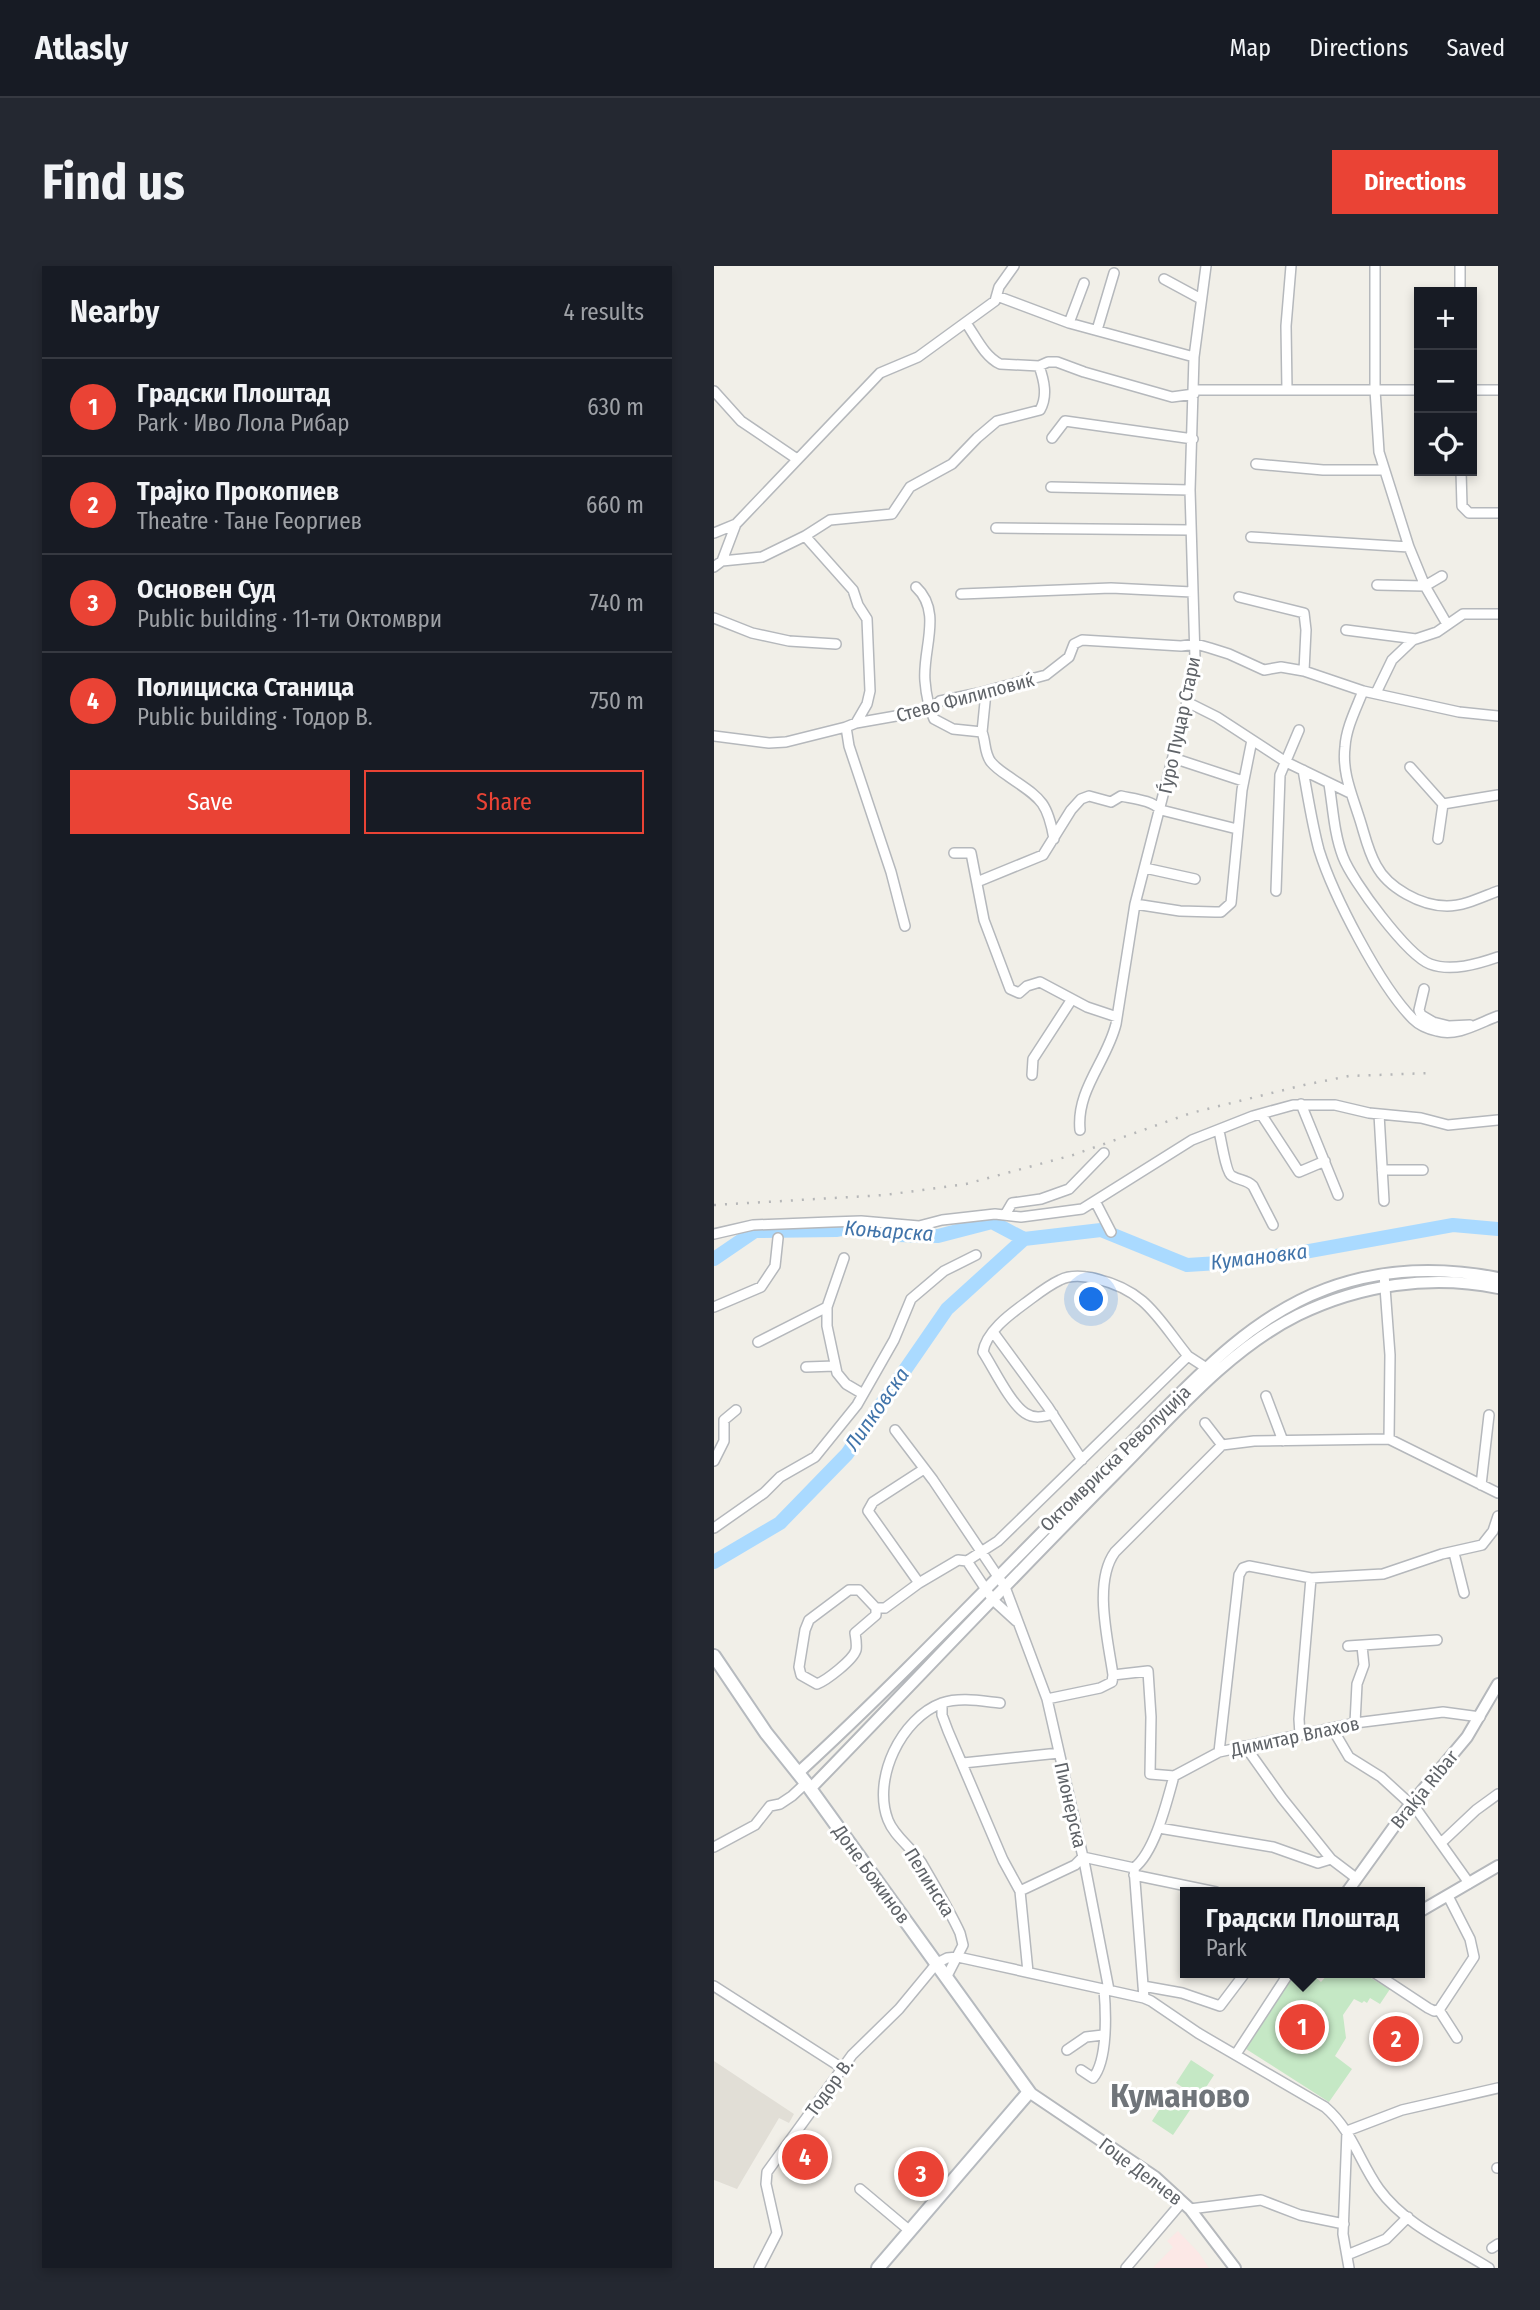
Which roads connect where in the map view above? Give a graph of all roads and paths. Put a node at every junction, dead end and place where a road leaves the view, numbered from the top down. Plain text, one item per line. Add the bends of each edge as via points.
1 (1014, 266) edge
2 (1206, 266) edge
3 (1291, 266) edge
4 (1375, 266) edge
5 (1460, 266) edge
6 (1114, 274) dead end
7 (1164, 279) dead end
8 (1084, 283) dead end
9 (1460, 287) edge
10 (997, 296) junction
11 (1201, 299) junction
12 (966, 323) junction
13 (1069, 323) junction
14 (1097, 330) junction
15 (1195, 356) junction
16 (1039, 366) junction
17 (1287, 390) junction
18 (1375, 390) junction
19 (1414, 390) edge
20 (1477, 390) edge
21 (1498, 390) edge
22 (714, 391) edge
23 (1194, 392) junction
24 (1052, 438) dead end
25 (1193, 439) junction
26 (797, 459) junction
27 (1256, 464) dead end
28 (1384, 470) junction
29 (1461, 476) edge
30 (1051, 487) dead end
31 (1190, 491) junction
32 (1498, 513) edge
33 (736, 524) junction
34 (996, 528) dead end
35 (1190, 530) junction
36 (714, 533) edge
37 (805, 536) junction
38 (1251, 537) dead end
39 (1409, 547) junction
40 (718, 564) edge
41 (1442, 576) dead end
42 (1377, 585) dead end
43 (1425, 586) junction
44 (916, 587) dead end
45 (1192, 592) junction
46 (961, 594) dead end
47 (1239, 597) dead end
48 (1498, 614) edge
49 (714, 618) edge
50 (1447, 624) junction
51 (1346, 629) dead end
52 (1416, 639) junction
53 (836, 644) dead end
54 (1196, 644) junction
55 (1304, 671) junction
56 (1363, 691) junction
57 (985, 692) junction
58 (1376, 693) junction
59 (1187, 702) junction
60 (930, 710) junction
61 (1498, 716) edge
62 (856, 723) junction
63 (846, 727) junction
64 (1300, 730) dead end
65 (982, 732) junction
66 (714, 736) edge
67 (1252, 740) junction
68 (1173, 758) junction
69 (1286, 762) junction
70 (1410, 767) dead end
71 (1303, 770) junction
72 (1243, 781) junction
73 (1329, 784) junction
74 (1350, 793) junction
75 (1498, 795) edge
76 (1443, 804) junction
77 (1161, 810) junction
78 (1237, 829) junction
79 (1054, 839) junction
80 (1438, 839) dead end
81 (954, 853) dead end
82 (1145, 868) junction
83 (1195, 878) dead end
84 (977, 882) junction
85 (1276, 891) dead end
86 (1498, 891) edge
87 (1135, 904) junction
88 (905, 926) dead end
89 (1498, 957) edge
90 (1424, 989) dead end
91 (1072, 999) junction
92 (1498, 1016) edge
93 (1117, 1017) junction
94 (1472, 1025) junction
95 (1032, 1075) dead end
96 (1301, 1104) junction
97 (1261, 1114) junction
98 (1379, 1114) junction
99 (1498, 1120) edge
100 (1080, 1130) dead end
101 (1219, 1131) junction
102 (1104, 1153) dead end
103 (1325, 1161) junction
104 (1382, 1170) junction
105 (1423, 1170) dead end
106 (1338, 1195) dead end
107 (1095, 1201) junction
108 (1384, 1201) dead end
109 (1005, 1215) junction
110 (1273, 1226) dead end
111 (1111, 1232) dead end
112 (714, 1234) edge
113 (778, 1238) dead end
114 (976, 1255) dead end
115 (844, 1258) dead end
116 (1498, 1278) edge
117 (1385, 1280) junction
118 (1498, 1288) edge
119 (714, 1307) edge
120 (827, 1307) junction
121 (993, 1332) junction
122 (758, 1342) dead end
123 (1188, 1356) junction
124 (835, 1366) junction
125 (806, 1367) dead end
126 (1208, 1369) junction
127 (863, 1394) junction
128 (1266, 1396) dead end
129 (736, 1410) dead end
130 (1053, 1414) junction
131 (1489, 1415) dead end
132 (1205, 1423) dead end
133 (895, 1430) dead end
134 (1389, 1439) junction
135 (1283, 1441) junction
136 (1222, 1445) junction
137 (1082, 1460) junction
138 (714, 1461) edge
139 (924, 1469) junction
140 (1482, 1485) junction
141 (1498, 1493) edge
142 (1498, 1516) edge
143 (714, 1528) edge
144 (982, 1551) junction
145 (1454, 1553) junction
146 (967, 1561) junction
147 (998, 1576) junction
148 (1311, 1578) junction
149 (919, 1583) junction
150 (1005, 1587) junction
151 (985, 1589) junction
152 (1464, 1593) dead end
153 (993, 1600) junction
154 (876, 1608) junction
155 (1019, 1623) junction
156 (1437, 1640) dead end
157 (1348, 1646) dead end
158 (1362, 1646) junction
159 (714, 1656) edge
160 (1113, 1675) junction
161 (1498, 1684) edge
162 (1047, 1699) junction
163 (942, 1703) junction
164 (1000, 1703) dead end
165 (1480, 1717) junction
166 (1355, 1723) junction
167 (1332, 1728) junction
168 (1300, 1735) junction
169 (1245, 1746) junction
170 (1219, 1752) junction
171 (1059, 1753) junction
172 (963, 1763) junction
173 (1174, 1776) junction
174 (804, 1781) junction
175 (1498, 1794) edge
176 (1410, 1805) junction
177 (1159, 1828) junction
178 (1441, 1843) junction
179 (714, 1847) edge
180 (1083, 1857) junction
181 (1331, 1859) junction
182 (1498, 1866) edge
183 (1134, 1872) junction
184 (1356, 1878) junction
185 (1469, 1883) junction
186 (1196, 1887) edge
187 (1350, 1887) edge
188 (1020, 1891) junction
189 (1448, 1896) junction
190 (1425, 1909) edge
191 (958, 1956) junction
192 (937, 1963) junction
193 (1028, 1972) junction
194 (947, 1976) junction
195 (1241, 1978) edge
196 (1286, 1978) edge
197 (1383, 1978) edge
198 (714, 1986) edge
199 (1143, 1986) junction
200 (1107, 1990) junction
201 (1144, 1998) junction
202 (1439, 2010) junction
203 (1103, 2035) junction
204 (1457, 2038) dead end
205 (1067, 2050) dead end
206 (1236, 2054) junction
207 (842, 2068) junction
208 (1081, 2070) dead end
209 (1498, 2088) edge
210 (1029, 2092) junction
211 (1347, 2131) junction
212 (1361, 2155) junction
213 (1346, 2163) junction
214 (860, 2189) dead end
215 (1186, 2205) junction
216 (1408, 2217) junction
217 (1344, 2224) junction
218 (910, 2231) junction
219 (1347, 2255) junction
220 (760, 2268) edge
221 (878, 2268) edge
222 (1126, 2268) edge
223 (1235, 2268) edge
224 (1349, 2268) edge
225 (1489, 2268) edge

1 - 10 street
2 - 11 street, Ѓуро Пуцар Стари
3 - 17 street
4 - 18 street
5 - 9 street
6 - 14 street
7 - 11 street
8 - 13 street
10 - 12 street
10 - 13 street
11 - 15 street, Ѓуро Пуцар Стари
12 - 16 street via 994,361
12 - 26 street via 918,357 880,373
13 - 14 street
14 - 15 street
15 - 23 street, Ѓуро Пуцар Стари
16 - 23 street via 1057,362 1172,397
16 - 37 street via 1044,401 1040,410 997,421 952,464 910,487 892,514 830,520
17 - 18 street
17 - 23 street
18 - 19 street
18 - 28 street
20 - 21 street
22 - 26 street via 741,421
23 - 25 street, Ѓуро Пуцар Стари
24 - 25 street via 1065,421
25 - 31 street, Ѓуро Пуцар Стари
26 - 33 street
27 - 28 street
28 - 39 street
29 - 32 street via 1465,510
30 - 31 street
31 - 35 street, Ѓуро Пуцар Стари
33 - 36 street
33 - 40 street
34 - 35 street
35 - 45 street, Ѓуро Пуцар Стари
37 - 40 street via 762,557
37 - 62 street via 853,590 867,619 870,691
38 - 39 street
39 - 43 street
41 - 43 street
42 - 43 street
43 - 50 street
44 - 60 street via 926,596 930,614 925,681
45 - 46 street via 1111,588
45 - 54 street, Ѓуро Пуцар Стари
47 - 55 street via 1304,613
48 - 50 street via 1468,612
49 - 53 street via 751,633
50 - 52 street
51 - 52 street
52 - 58 street via 1392,660
54 - 55 street, Стево Филиповиќ via 1264,670
54 - 57 street, Стево Филиповиќ via 1082,640 1046,675
54 - 59 street, Ѓуро Пуцар Стари
55 - 56 street, Стево Филиповиќ
56 - 58 street, Стево Филиповиќ
56 - 74 street via 1345,744
57 - 60 street, Стево Филиповиќ via 940,701
57 - 65 street
58 - 61 street, Стево Филиповиќ
59 - 67 street
59 - 68 street, Ѓуро Пуцар Стари
60 - 62 street, Стево Филиповиќ
60 - 65 street via 934,719 953,729
62 - 63 street, Стево Филиповиќ
63 - 66 street, Стево Филиповиќ via 786,742
63 - 88 street
64 - 69 street
65 - 79 street via 994,766 1045,807
67 - 69 street
67 - 72 street
68 - 72 street
68 - 77 street, Ѓуро Пуцар Стари
69 - 71 street
69 - 85 street via 1280,775
70 - 76 street
71 - 73 street
71 - 94 street via 1330,880 1394,995 1419,1024 1437,1032 1452,1033
72 - 78 street
73 - 74 street
73 - 89 street via 1344,861 1401,941 1431,964 1452,967
74 - 86 street via 1377,868 1408,895 1447,906
75 - 76 street
76 - 80 street
77 - 78 street
77 - 79 street via 1156,804 1121,796 1111,802 1089,796 1071,810
77 - 82 street, Ѓуро Пуцар Стари
78 - 87 street via 1231,903 1221,912
79 - 84 street via 1043,855
81 - 84 street via 971,853
82 - 83 street
82 - 87 street, Ѓуро Пуцар Стари
84 - 91 street via 984,920 1010,989 1019,993 1040,982
87 - 93 street, Ѓуро Пуцар Стари
90 - 94 street via 1421,1015 1449,1026
91 - 93 street
91 - 95 street via 1033,1059
92 - 94 street
93 - 100 street, Ѓуро Пуцар Стари via 1112,1042 1085,1089
96 - 97 street
96 - 98 street
96 - 103 street
97 - 101 street
97 - 103 street via 1299,1172
98 - 99 street via 1448,1125
98 - 104 street
101 - 107 street via 1176,1149
101 - 110 street via 1227,1172 1253,1186
102 - 109 street via 1069,1189 1012,1203
103 - 106 street
104 - 105 street
104 - 108 street
107 - 109 street via 1073,1212
107 - 111 street
109 - 112 street via 908,1227 860,1221 763,1224
113 - 119 street via 775,1266 761,1287
114 - 127 street via 944,1271 911,1299
115 - 120 street
116 - 117 street, Октомвриска Револуција via 1430,1270
117 - 118 street, Октомвриска Револуција via 1453,1281
117 - 126 street, Октомвриска Револуција via 1325,1289 1281,1311
117 - 134 street
117 - 150 street, Октомвриска Револуција via 1296,1316 1250,1345 1194,1395
120 - 122 street
120 - 124 street
121 - 123 street via 1060,1280 1092,1278 1139,1296
121 - 130 street
121 - 130 street via 983,1352 1016,1403 1026,1414 1040,1418
123 - 126 street
123 - 137 street
124 - 125 street
124 - 127 street via 846,1384
126 - 147 street, Октомвриска Револуција
127 - 143 street via 814,1457
128 - 135 street
129 - 138 street via 724,1420 724,1441
130 - 137 street
131 - 140 street
132 - 136 street
133 - 139 street, Пионерска
134 - 135 street
134 - 140 street
135 - 136 street
136 - 160 street via 1110,1560 1103,1597
137 - 144 street via 1015,1526
139 - 144 street, Пионерска
139 - 149 street via 873,1502 868,1511
140 - 141 street
142 - 145 street via 1482,1545
144 - 146 street
144 - 147 street, Пионерска
145 - 148 street via 1383,1574
145 - 152 street
146 - 149 street via 958,1560
146 - 151 street, Пионерска
147 - 150 street, Пионерска
147 - 151 street, Октомвриска Револуција
148 - 168 street
148 - 170 street via 1249,1566 1239,1575
149 - 154 street via 885,1608
150 - 153 street, Октомвриска Револуција
150 - 155 street, Пионерска
151 - 153 street, Пионерска
151 - 174 street, Октомвриска Револуција via 862,1714
153 - 155 street, Пионерска
153 - 174 street, Октомвриска Револуција
154 - 154 street via 859,1590 849,1590 809,1620 801,1675 817,1684 855,1654 855,1633 876,1615
155 - 162 street, Пионерска
156 - 158 street
157 - 158 street
158 - 166 street via 1364,1665 1357,1684
159 - 174 main road, Доне Божинов
160 - 162 street via 1109,1685
160 - 173 street via 1148,1671 1150,1774
161 - 165 street, Brakja Ribar
162 - 171 street, Пионерска
163 - 164 street, Пелинска
163 - 172 street via 942,1715
163 - 191 street, Пелинска via 919,1714 907,1729 886,1772 883,1794 893,1830 920,1860 953,1919 963,1945
165 - 166 street, Димитар Влахов via 1443,1712
165 - 176 street, Brakja Ribar
166 - 167 street, Димитар Влахов
167 - 168 street, Димитар Влахов
167 - 176 street via 1349,1757 1381,1777
168 - 169 street, Димитар Влахов
169 - 170 street, Димитар Влахов
169 - 181 street
170 - 173 street, Димитар Влахов
171 - 172 street
171 - 180 street, Пионерска
172 - 188 street
173 - 177 street
174 - 179 street via 786,1800 770,1806 755,1825
174 - 192 main road, Доне Божинов
175 - 178 street
176 - 178 street
176 - 184 street, Brakja Ribar
177 - 181 street via 1272,1847 1318,1863
177 - 183 street
178 - 185 street
180 - 183 street
180 - 188 street via 1074,1866
180 - 200 street, Пионерска
181 - 184 street
182 - 185 street
183 - 186 street
183 - 199 street
184 - 187 street, Brakja Ribar
185 - 189 street
188 - 193 street
189 - 190 street
189 - 202 street via 1474,1957
191 - 192 street
191 - 193 street
191 - 194 street
192 - 194 main road, Доне Божинов
192 - 207 street, Тодор В.
193 - 200 street
194 - 210 main road, Доне Божинов
195 - 199 street via 1220,2006
196 - 206 street
197 - 202 street via 1428,2008
198 - 207 street
199 - 201 street
200 - 201 street
200 - 203 street, Пионерска
201 - 206 street
202 - 204 street
203 - 205 street via 1086,2037
203 - 208 street, Пионерска via 1097,2074 1093,2078
206 - 211 street via 1325,2107
207 - 220 street, Тодор В. via 767,2172 777,2233
209 - 211 street via 1402,2110
210 - 215 street, Гоце Делчев via 1145,2169
210 - 218 main road
211 - 212 street
211 - 213 street
212 - 213 street
212 - 216 street via 1378,2187
213 - 217 street
214 - 218 street
215 - 217 street via 1261,2200 1300,2215
215 - 222 street
215 - 223 street, Гоце Делчев
216 - 219 street via 1386,2239
216 - 225 street
217 - 219 street
218 - 221 main road
219 - 224 street

